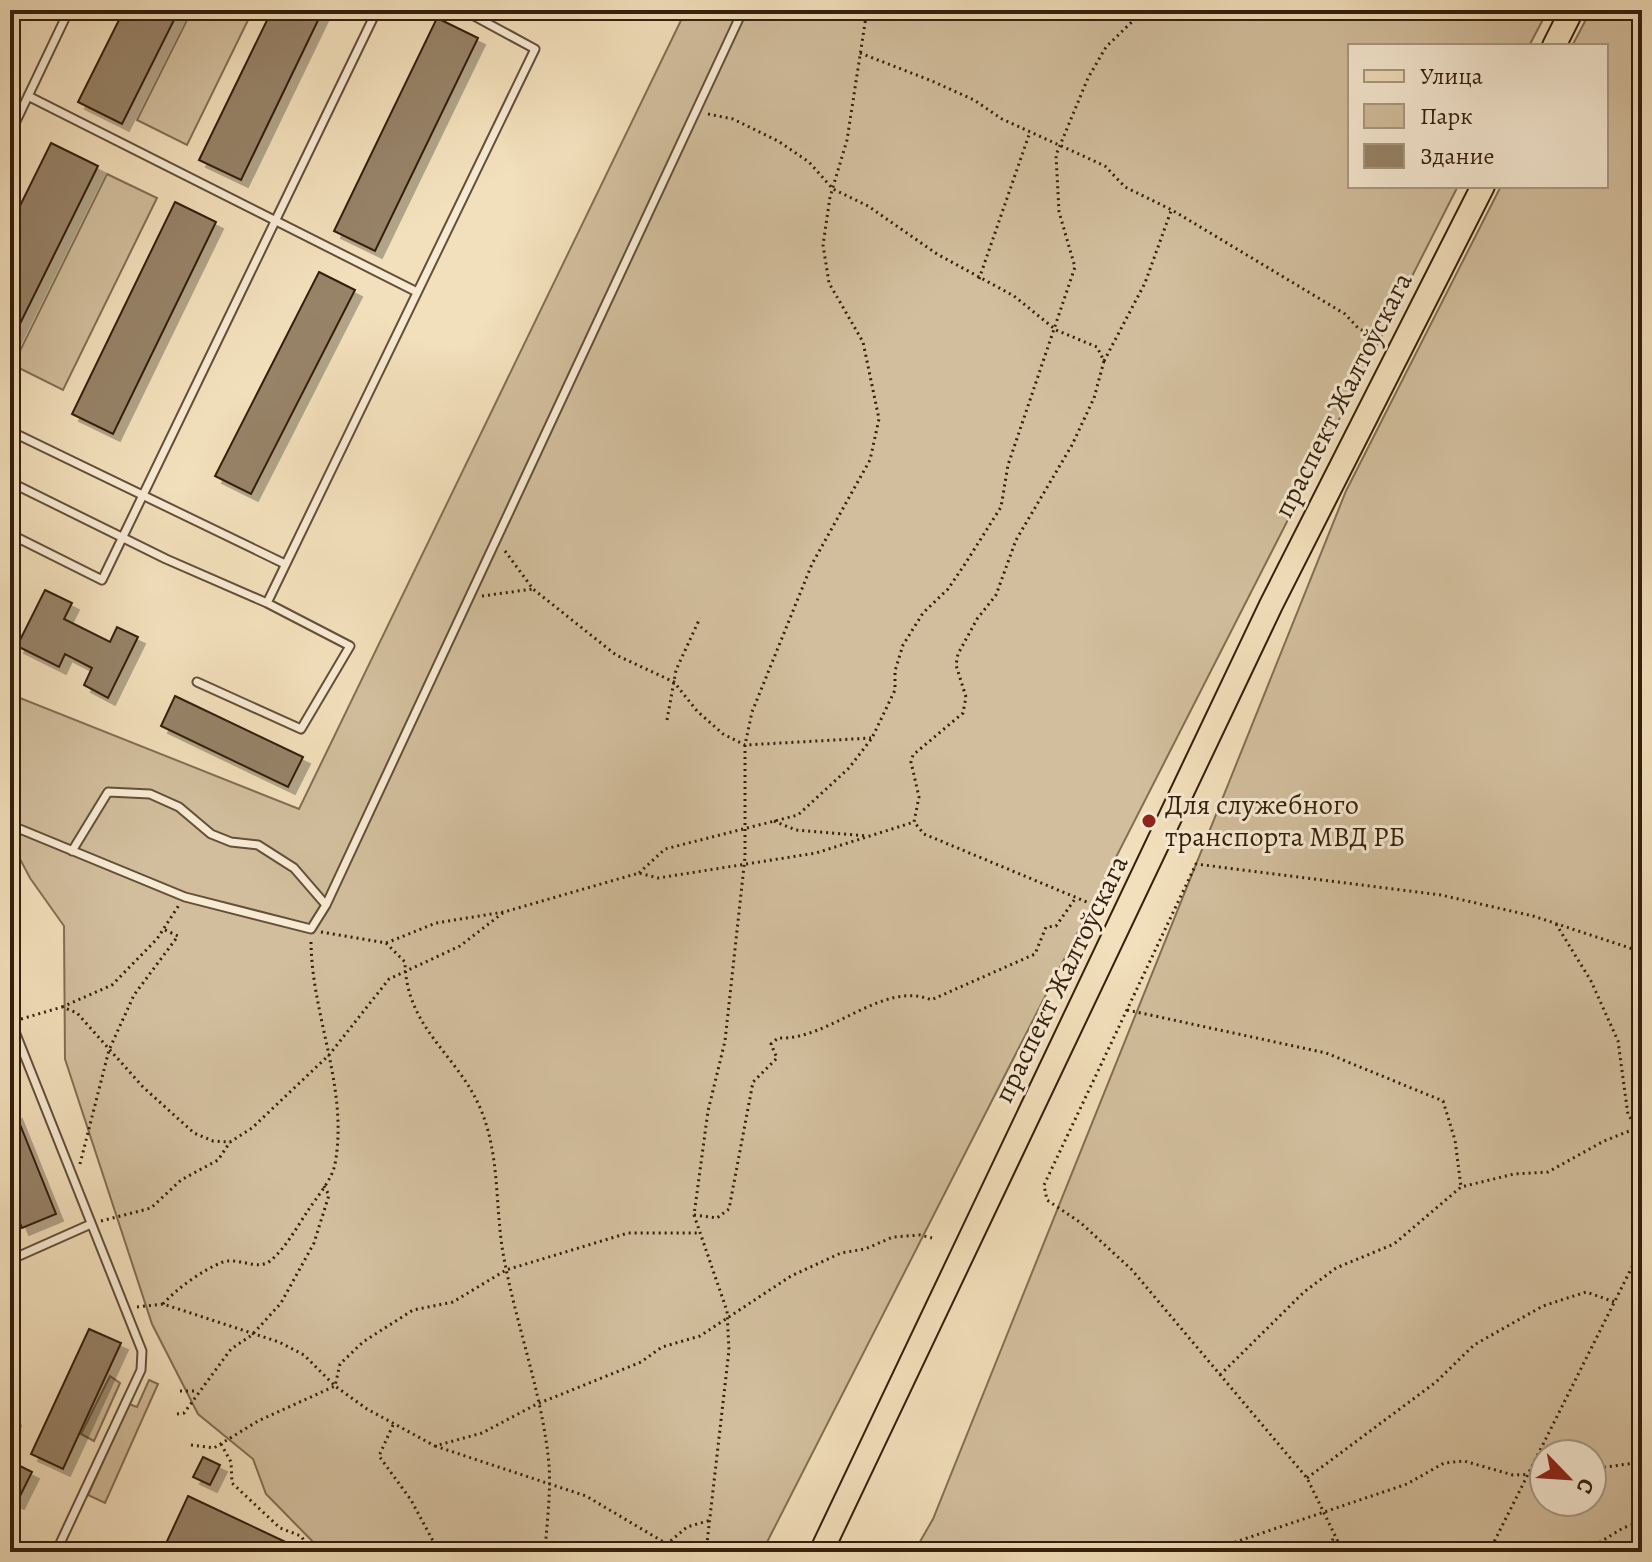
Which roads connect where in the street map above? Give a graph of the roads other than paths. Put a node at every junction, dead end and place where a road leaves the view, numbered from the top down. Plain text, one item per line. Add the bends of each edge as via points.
1 (69, 10) edge
2 (377, 10) edge
3 (463, 10) edge
4 (743, 10) edge
5 (1572, 10) edge
6 (1555, 44) edge
7 (28, 96) junction
8 (10, 134) edge
9 (1482, 188) edge
10 (275, 218) junction
11 (417, 292) junction
12 (10, 431) edge
13 (10, 482) edge
14 (141, 493) junction
15 (10, 534) edge
16 (122, 536) junction
17 (285, 564) junction
18 (267, 603) junction
19 (197, 682) dead end
20 (10, 825) edge
21 (72, 851) junction
22 (326, 905) junction
23 (10, 1020) edge
24 (91, 1224) junction
25 (10, 1260) edge
26 (824, 1549) edge
27 (56, 1552) edge

1 - 7 lane
2 - 10 lane
3 - 11 lane via 535,49
4 - 22 lane
5 - 6 main road
7 - 8 lane
7 - 10 lane
9 - 26 main road, праспект Жалтоўскага via 1271,605
10 - 11 lane
10 - 14 lane
11 - 17 lane
12 - 14 lane
13 - 16 lane
14 - 16 lane
14 - 17 lane
15 - 16 lane via 102,580
16 - 18 lane
17 - 18 lane
18 - 19 lane via 350,646 301,729
20 - 21 lane
21 - 22 lane via 185,897 311,929
21 - 22 lane via 108,792 150,794 179,807 211,834 258,845 294,868
23 - 24 lane
24 - 25 lane
24 - 27 lane via 142,1351 141,1370

